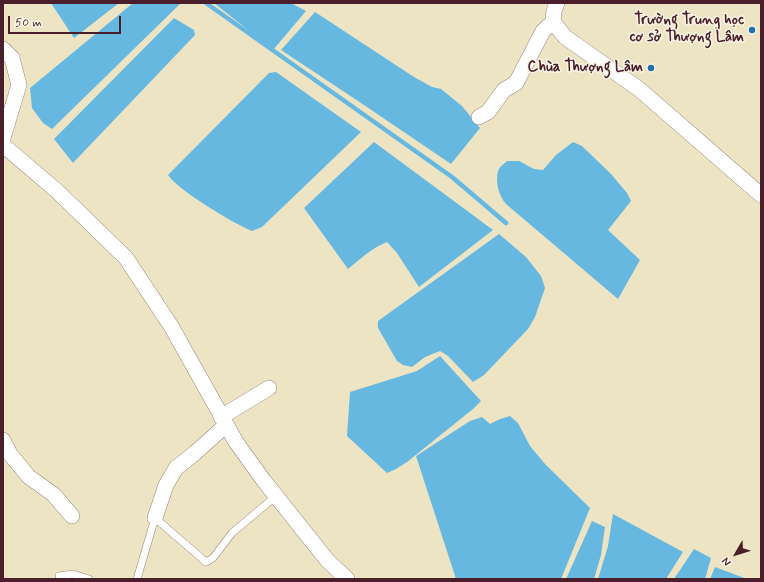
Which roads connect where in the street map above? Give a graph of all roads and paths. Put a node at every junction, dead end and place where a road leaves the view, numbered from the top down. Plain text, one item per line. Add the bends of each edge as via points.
1 (557, 3) edge
2 (553, 22) junction
3 (3, 49) edge
4 (479, 117) dead end
5 (3, 138) edge
6 (3, 145) edge
7 (761, 195) edge
8 (269, 388) dead end
9 (224, 421) junction
10 (3, 440) edge
11 (276, 496) junction
12 (72, 516) dead end
13 (155, 518) junction
14 (59, 576) dead end
15 (342, 577) edge
16 (89, 579) edge
17 (137, 579) edge

1 - 2 street
2 - 4 street via 543,31 516,83 504,90 488,112
2 - 7 street via 565,37 639,89
3 - 5 street via 12,58 19,85
6 - 9 street via 57,191 126,258 171,326
8 - 9 street
9 - 11 street via 236,442
9 - 13 street via 195,453 176,468 166,485
10 - 12 street via 10,454 29,477 52,494
11 - 13 lane via 232,534 213,558 206,562
11 - 15 street
13 - 17 lane
14 - 16 lane via 73,574

